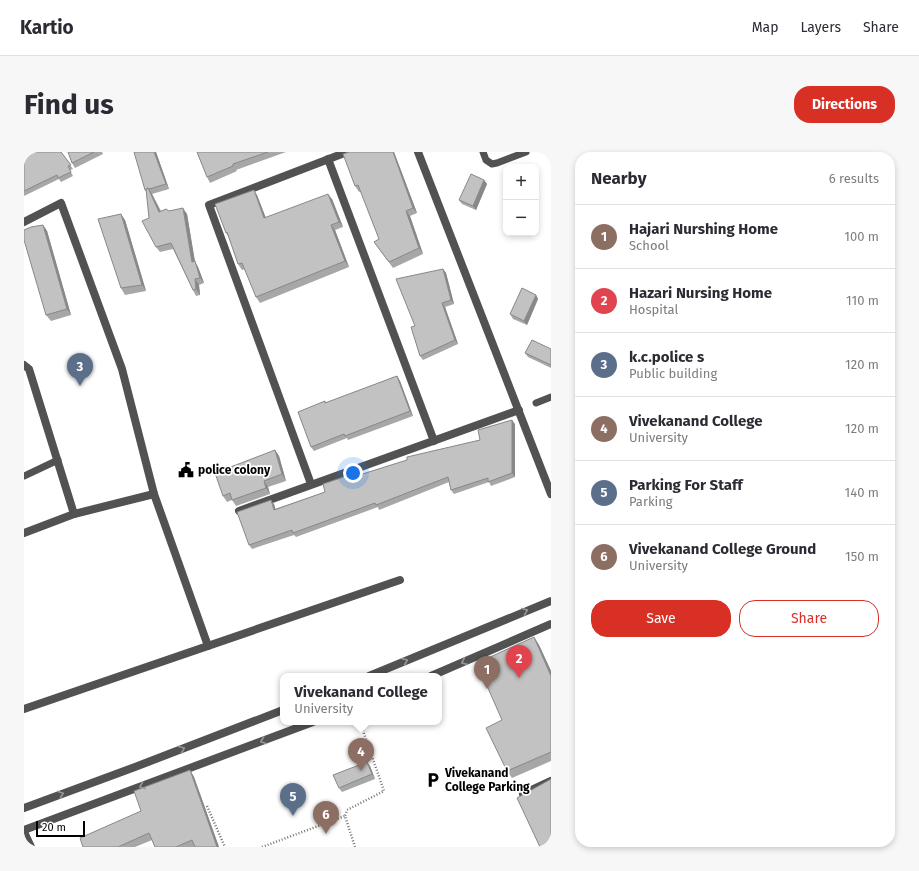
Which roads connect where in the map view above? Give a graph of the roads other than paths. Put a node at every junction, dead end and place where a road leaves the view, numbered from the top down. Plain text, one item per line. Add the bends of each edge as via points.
1 (347, 152) edge
2 (418, 152) edge
3 (483, 152) edge
4 (526, 152) edge
5 (328, 159) junction
6 (24, 222) edge
7 (24, 365) edge
8 (551, 397) edge
9 (536, 403) dead end
10 (518, 410) junction
11 (434, 441) junction
12 (58, 460) junction
13 (24, 476) edge
14 (312, 484) junction
15 (154, 494) junction
16 (551, 494) edge
17 (239, 511) edge
18 (74, 514) junction
19 (24, 533) edge
20 (400, 580) dead end
21 (551, 601) edge
22 (551, 624) edge
23 (208, 646) junction
24 (376, 673) edge
25 (438, 673) edge
26 (24, 709) edge
27 (280, 711) edge
28 (305, 725) edge
29 (551, 781) edge
30 (523, 794) edge
31 (24, 808) edge
32 (24, 831) edge
33 (31, 847) edge

1 - 5 street
2 - 10 street
3 - 4 lane via 486,160 492,164
5 - 11 street
5 - 14 street via 209,205
6 - 15 street via 61,203 122,369
7 - 12 street via 29,369
8 - 9 lane
10 - 11 street
10 - 16 street
11 - 14 street
12 - 13 lane
12 - 18 street
14 - 17 street
15 - 18 street
15 - 23 street
18 - 19 street
20 - 23 street
24 -> 21 street
22 -> 25 street
23 - 26 street
31 -> 27 street
28 -> 32 street
29 - 30 street
32 - 33 street

